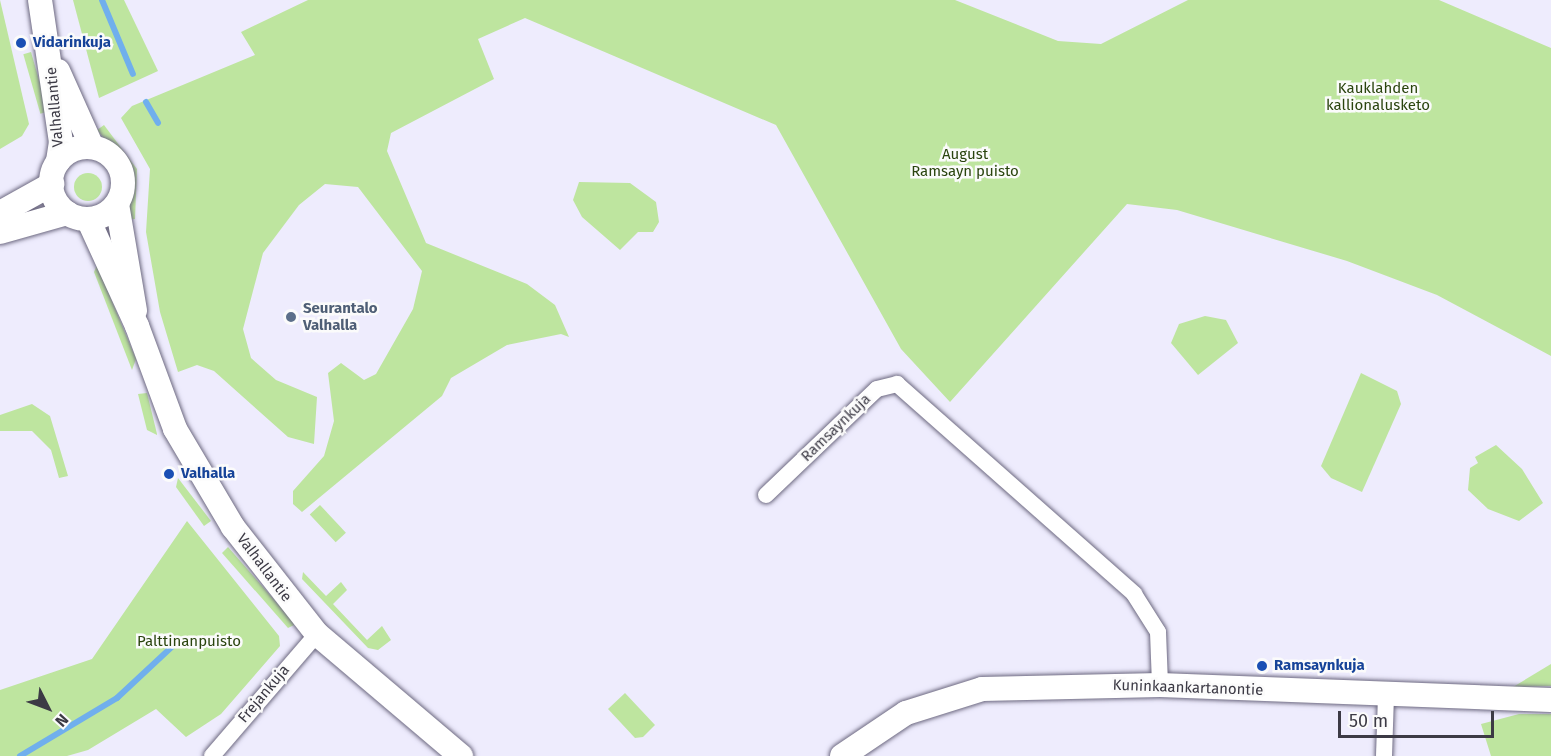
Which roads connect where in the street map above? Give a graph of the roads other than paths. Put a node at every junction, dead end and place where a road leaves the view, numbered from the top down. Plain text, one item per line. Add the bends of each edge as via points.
1 (40, 0) edge
2 (50, 52) junction
3 (92, 147) junction
4 (55, 173) junction
5 (117, 204) junction
6 (0, 213) edge
7 (77, 216) junction
8 (0, 232) edge
9 (137, 326) junction
10 (766, 495) dead end
11 (317, 634) junction
12 (1160, 685) junction
13 (1386, 696) junction
14 (1551, 700) edge
15 (845, 755) edge
16 (212, 756) edge
17 (461, 756) edge
18 (1384, 756) edge

1 - 2 street, Valhallantie
2 - 3 street, Valhallantie
2 - 4 street, Valhallantie via 62,142
3 - 4 street via 73,150
3 - 5 street via 111,156 122,174
4 - 6 street
4 - 7 street
5 - 7 street
5 - 9 street, Valhallantie
7 - 8 street
7 - 9 street, Valhallantie
9 - 11 street, Valhallantie via 175,429 208,489 260,565
10 - 12 street, Ramsaynkuja via 877,389 897,384 1134,594 1158,632
11 - 16 street, Frejankuja
11 - 17 street, Valhallantie
12 - 13 street, Kuninkaankartanontie
12 - 15 street, Kuninkaankartanontie via 982,689 906,713
13 - 14 street, Kuninkaankartanontie
13 - 18 street

